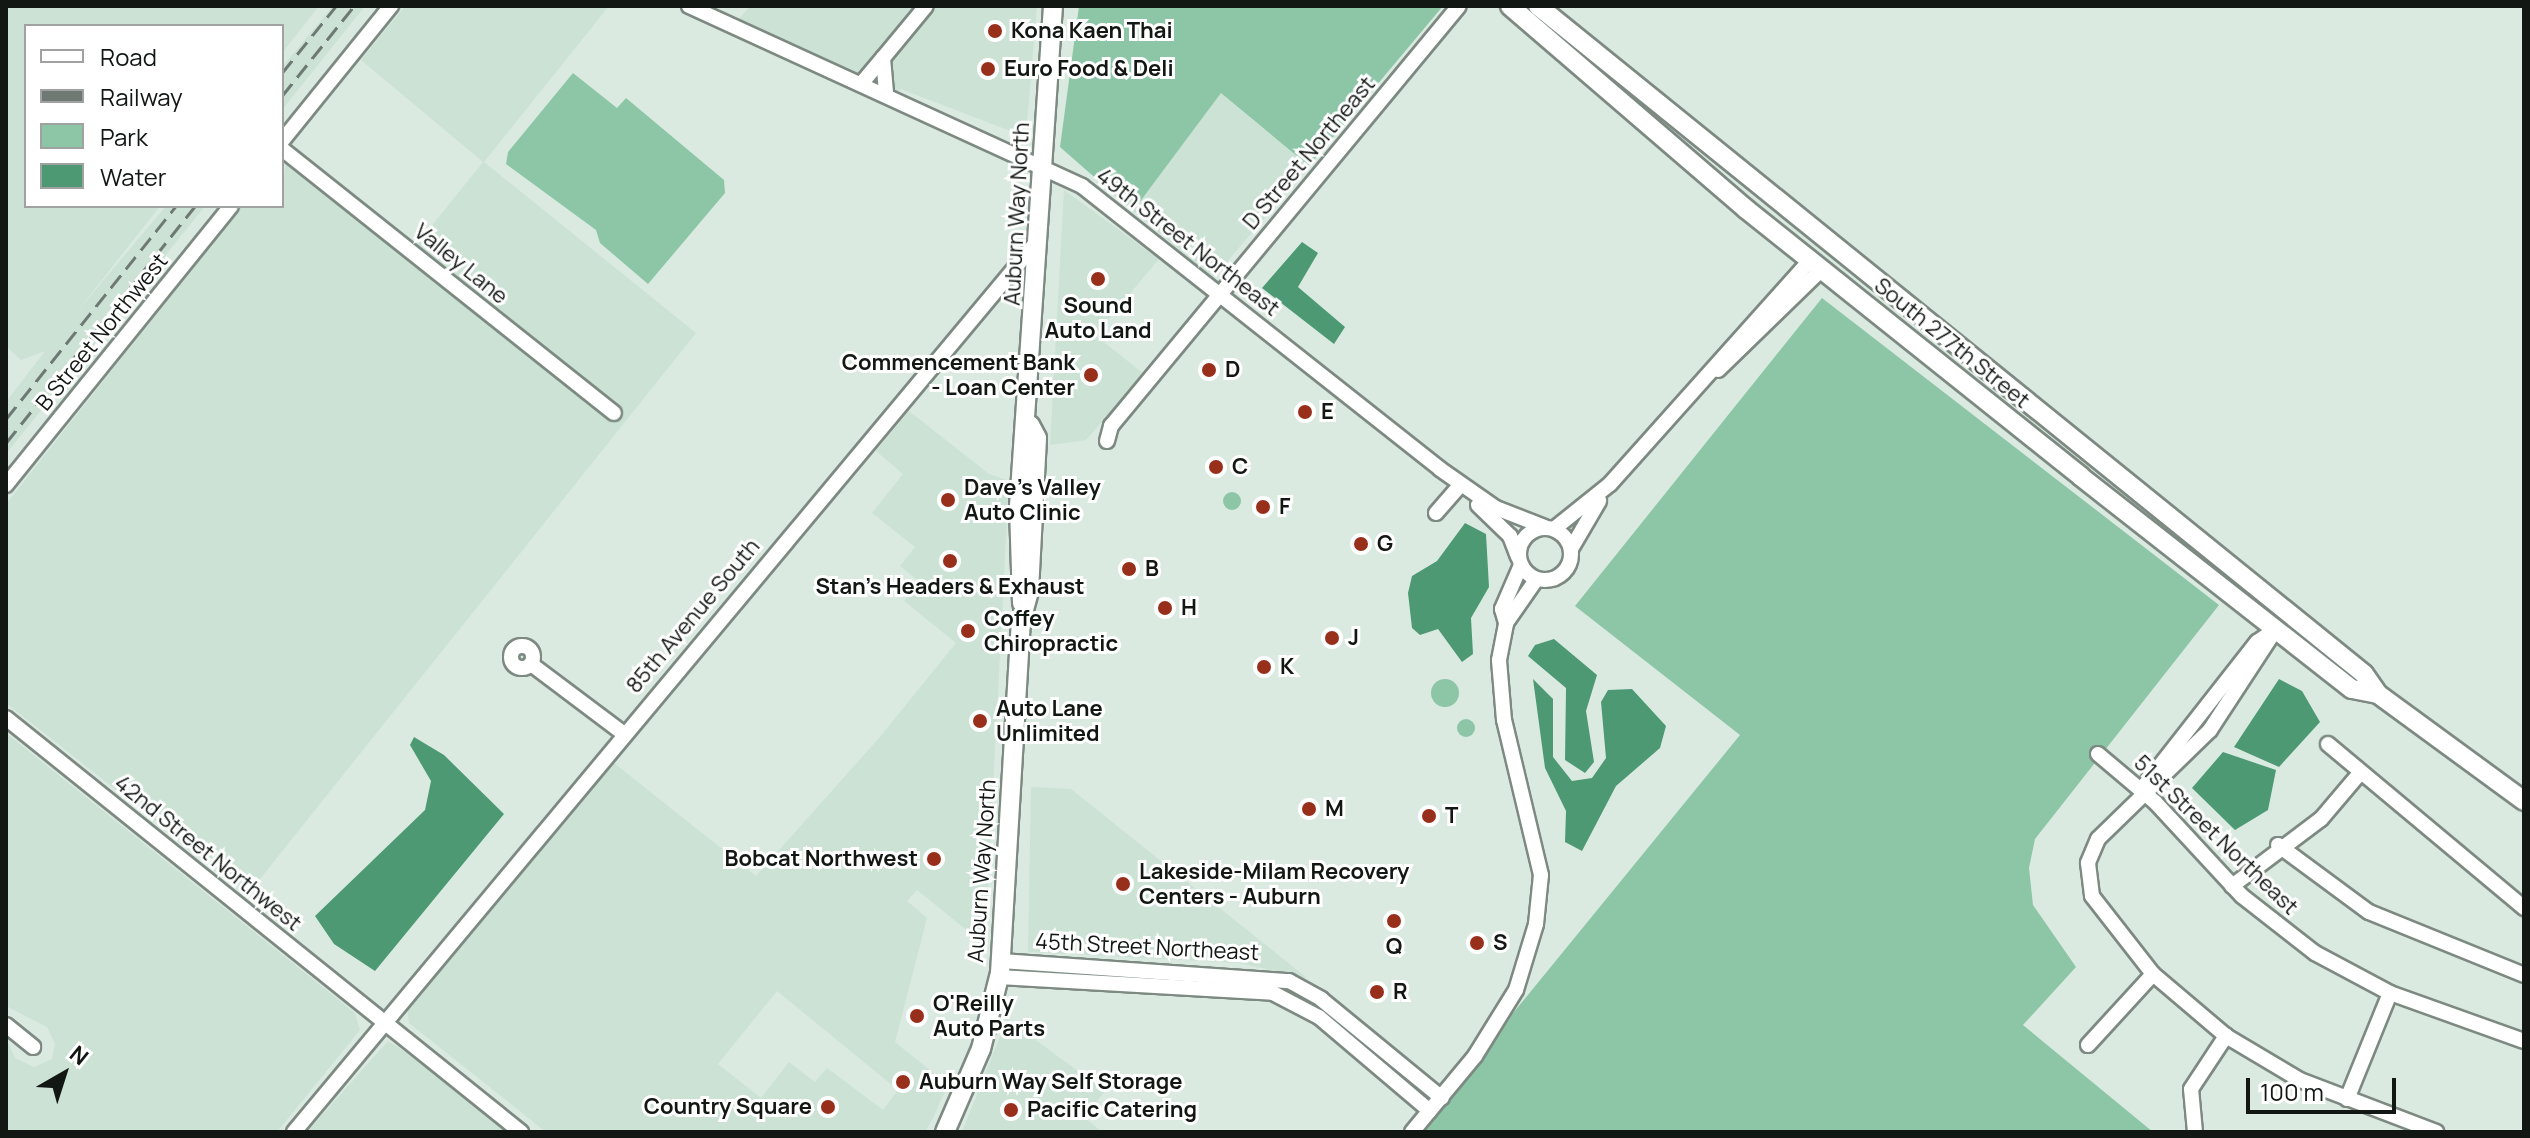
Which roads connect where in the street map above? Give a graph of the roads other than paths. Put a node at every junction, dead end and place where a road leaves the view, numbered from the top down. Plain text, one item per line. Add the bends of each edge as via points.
1 (391, 6) edge
2 (689, 6) edge
3 (926, 6) edge
4 (1053, 6) edge
5 (1459, 6) edge
6 (1510, 6) edge
7 (1538, 6) edge
8 (883, 58) junction
9 (861, 84) junction
10 (886, 95) junction
11 (284, 139) edge
12 (284, 151) edge
13 (1044, 164) junction
14 (1784, 205) junction
15 (229, 208) edge
16 (1039, 239) junction
17 (1817, 263) junction
18 (1221, 294) junction
19 (2019, 396) junction
20 (614, 413) dead end
21 (1030, 425) junction
22 (2028, 435) junction
23 (1107, 441) dead end
24 (2100, 462) junction
25 (1440, 469) junction
26 (1610, 484) junction
27 (6, 485) edge
28 (1459, 487) junction
29 (1436, 513) dead end
30 (2171, 520) junction
31 (1550, 528) junction
32 (1571, 549) junction
33 (1520, 561) junction
34 (1536, 580) junction
35 (1023, 601) junction
36 (1506, 623) junction
37 (2276, 629) junction
38 (531, 664) dead end
39 (2364, 674) junction
40 (2378, 694) junction
41 (6, 718) edge
42 (623, 733) junction
43 (2328, 744) dead end
44 (2098, 754) dead end
45 (2360, 773) junction
46 (2142, 790) junction
47 (2524, 801) edge
48 (2278, 845) junction
49 (2232, 886) junction
50 (2524, 908) edge
51 (1000, 969) junction
52 (2153, 974) junction
53 (2524, 975) edge
54 (2390, 993) junction
55 (383, 1023) junction
56 (6, 1025) edge
57 (2226, 1036) junction
58 (2524, 1041) edge
59 (2088, 1045) dead end
60 (33, 1047) dead end
61 (1442, 1098) junction
62 (2347, 1099) junction
63 (1430, 1111) junction
64 (294, 1132) edge
65 (521, 1132) edge
66 (945, 1132) edge
67 (1412, 1132) edge
68 (2195, 1132) edge
69 (2436, 1132) edge

1 - 11 street
2 - 9 street, 49th Street Northeast
3 - 8 street
4 - 13 main road, Auburn Way North
5 - 18 street, D Street Northeast
6 - 17 main road, South 277th Street
7 - 14 main road, South 277th Street
8 - 9 street
8 - 10 street
9 - 10 street, 49th Street Northeast
10 - 13 street, 49th Street Northeast
12 - 20 street, Valley Lane
13 - 16 main road, Auburn Way North
13 - 18 street, 49th Street Northeast
14 - 17 main road
14 - 19 main road, South 277th Street
15 - 27 street, B Street Northwest
16 - 21 main road, Auburn Way North
16 - 42 street, 85th Avenue South
17 - 19 main road via 1991,388
17 - 22 main road, South 277th Street
17 - 26 street
18 - 23 street, D Street Northeast via 1111,426
18 - 25 street, 49th Street Northeast
19 - 24 main road, South 277th Street
21 - 35 main road, Auburn Way North via 1017,550
21 - 35 main road, Auburn Way North via 1037,438
22 - 24 main road via 2083,463
22 - 37 main road, South 277th Street
24 - 30 main road, South 277th Street
25 - 28 street, 49th Street Northeast
25 - 31 street, 49th Street Northeast via 1496,508
26 - 31 street
26 - 32 street
28 - 29 street
28 - 33 street, 49th Street Northeast via 1510,536
30 - 37 main road via 2186,543 2268,612
30 - 39 main road, South 277th Street
31 - 32 street
31 - 33 street via 1522,539
32 - 34 street via 1563,573
33 - 34 street
33 - 36 street via 1502,609
34 - 36 street
35 - 51 main road, Auburn Way North
36 - 61 street via 1499,660 1504,720 1541,875 1536,924 1516,990
37 - 39 main road
37 - 40 main road, South 277th Street via 2352,689
37 - 46 street via 2210,730
38 - 42 street
39 - 40 main road, South 277th Street
40 - 47 main road, South 277th Street
41 - 55 street, 42nd Street Northwest
42 - 55 street, 85th Avenue South
43 - 45 street
44 - 46 street, 51st Street Northeast
45 - 48 street via 2321,819
45 - 50 street
46 - 49 street, 51st Street Northeast
46 - 52 street via 2098,839 2088,879 2099,913
48 - 49 street
48 - 53 street via 2369,912
49 - 54 street, 51st Street Northeast via 2315,953
51 - 61 street, 45th Street Northeast via 1278,978 1321,999
51 - 63 street, 45th Street Northeast via 1273,993 1319,1017
51 - 66 main road, Auburn Way North via 981,1049
52 - 57 street
52 - 59 street
54 - 58 street, 51st Street Northeast
54 - 62 street
55 - 64 street, 85th Avenue South
55 - 65 street, 42nd Street Northwest
56 - 60 street
57 - 62 street
57 - 68 street via 2191,1089
61 - 63 street
62 - 69 street
63 - 67 street

